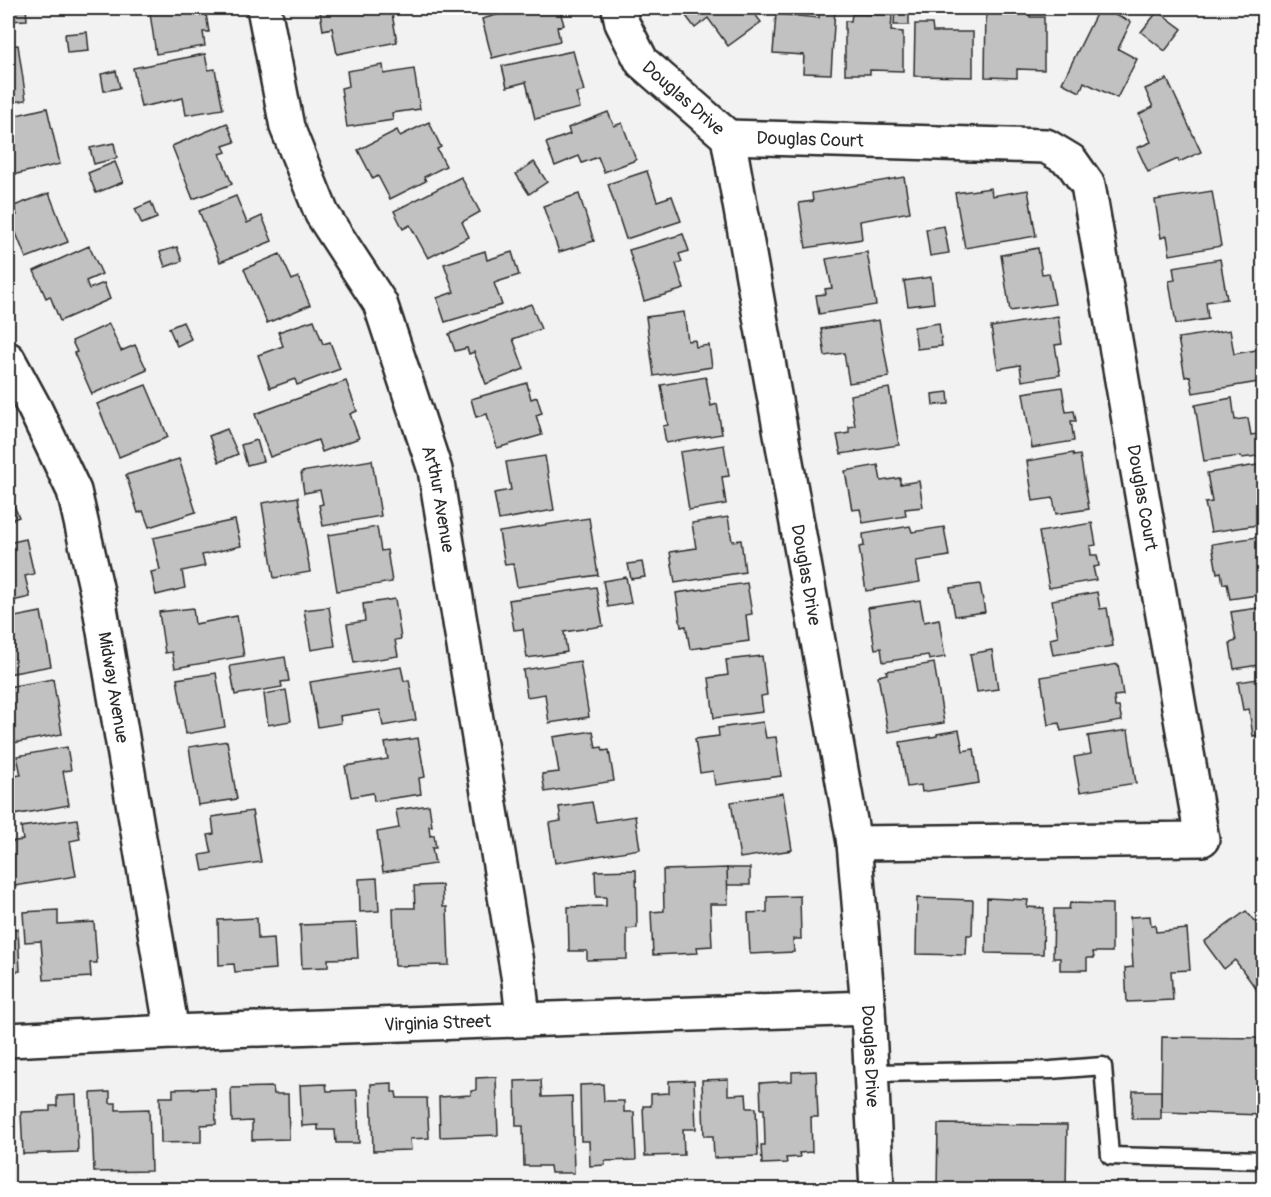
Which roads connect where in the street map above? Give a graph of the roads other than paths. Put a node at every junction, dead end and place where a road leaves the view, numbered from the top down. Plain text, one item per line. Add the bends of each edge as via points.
1 (264, 8) edge
2 (619, 8) edge
3 (728, 136) junction
4 (8, 359) edge
5 (854, 843) junction
6 (868, 1008) junction
7 (523, 1019) junction
8 (172, 1032) junction
9 (8, 1040) edge
10 (872, 1073) junction
11 (1263, 1160) edge
12 (877, 1190) edge

1 - 7 street, Arthur Avenue via 287,127 322,214 380,303 435,470
2 - 3 street, Douglas Drive via 622,23 642,62
3 - 5 street, Douglas Drive
3 - 5 street, Douglas Court via 1046,146 1071,161 1088,185 1202,839
4 - 8 street, Midway Avenue via 74,491 98,596
5 - 6 street, Douglas Drive
6 - 7 street, Virginia Street
6 - 10 street, Douglas Drive
7 - 8 street, Virginia Street
8 - 9 street, Virginia Street
10 - 11 lane via 1103,1066 1110,1156
10 - 12 street, Douglas Drive

